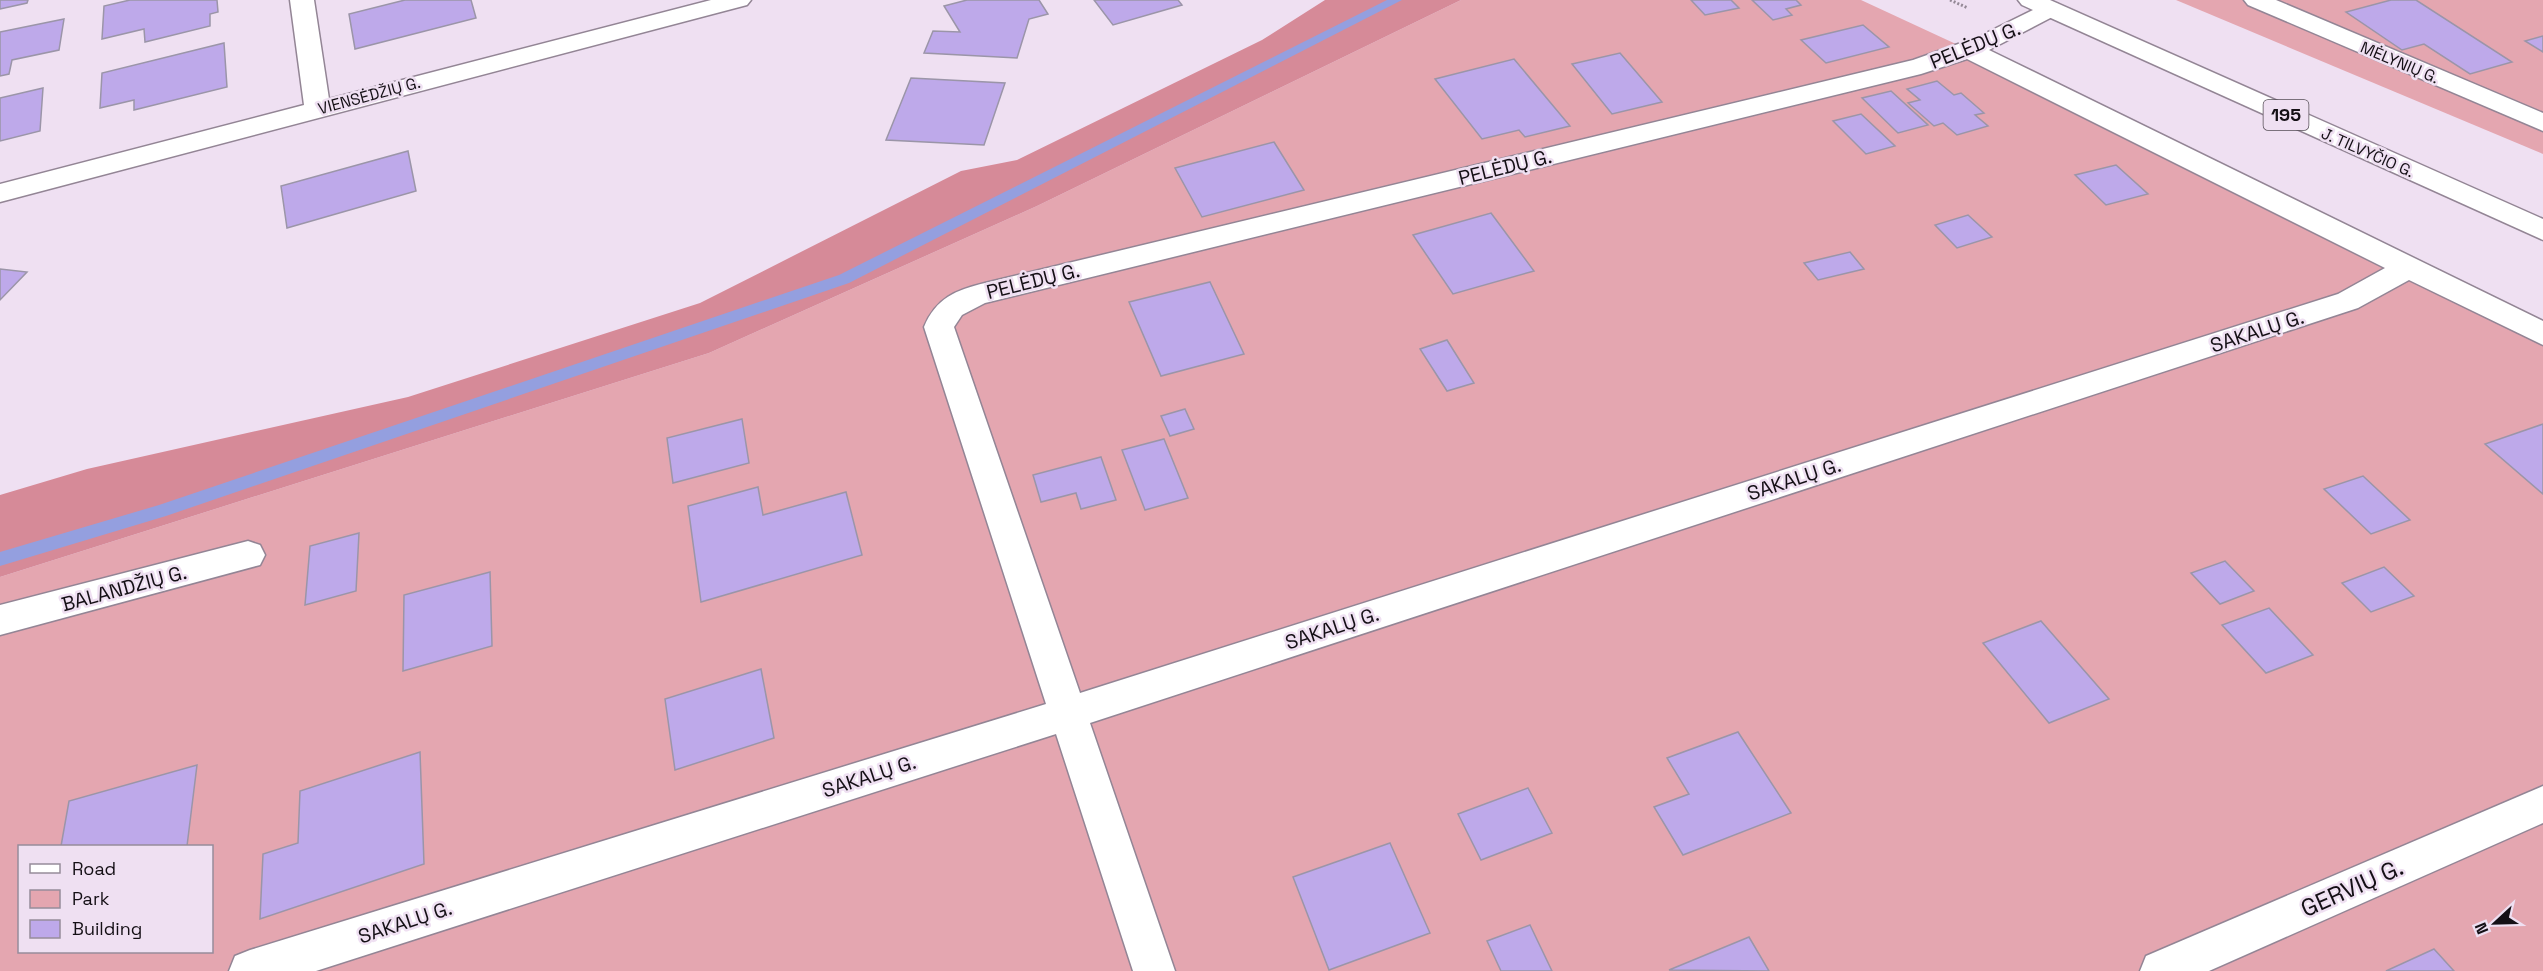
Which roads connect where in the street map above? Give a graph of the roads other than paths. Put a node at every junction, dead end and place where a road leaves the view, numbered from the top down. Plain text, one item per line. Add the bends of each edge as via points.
1 (302, 0) edge
2 (739, 0) edge
3 (2256, 0) edge
4 (705, 4) edge
5 (2039, 4) edge
6 (1971, 51) junction
7 (317, 109) junction
8 (2543, 123) edge
9 (0, 193) edge
10 (2543, 230) edge
11 (2406, 269) junction
12 (2543, 334) edge
13 (248, 555) dead end
14 (0, 620) edge
15 (1069, 713) junction
16 (2543, 804) edge
17 (250, 971) edge
18 (1154, 971) edge
19 (2160, 971) edge

1 - 7 street
2 - 4 street, VIENSĖDŽIŲ G.
3 - 8 street, MĖLYNIŲ G.
4 - 7 street, VIENSĖDŽIŲ G.
5 - 6 street, PELĖDŲ G. via 2017,30
5 - 10 street, J. TILVYČIO G. / 195
6 - 11 street
6 - 15 street, PELĖDŲ G. via 1898,72 985,292 954,306 942,317 939,327
7 - 9 street, VIENSĖDŽIŲ G.
11 - 12 street
11 - 15 street, SAKALŲ G. via 2348,301
13 - 14 street, BALANDŽIŲ G.
15 - 17 street, SAKALŲ G.
15 - 18 street
16 - 19 street, GERVIŲ G.

